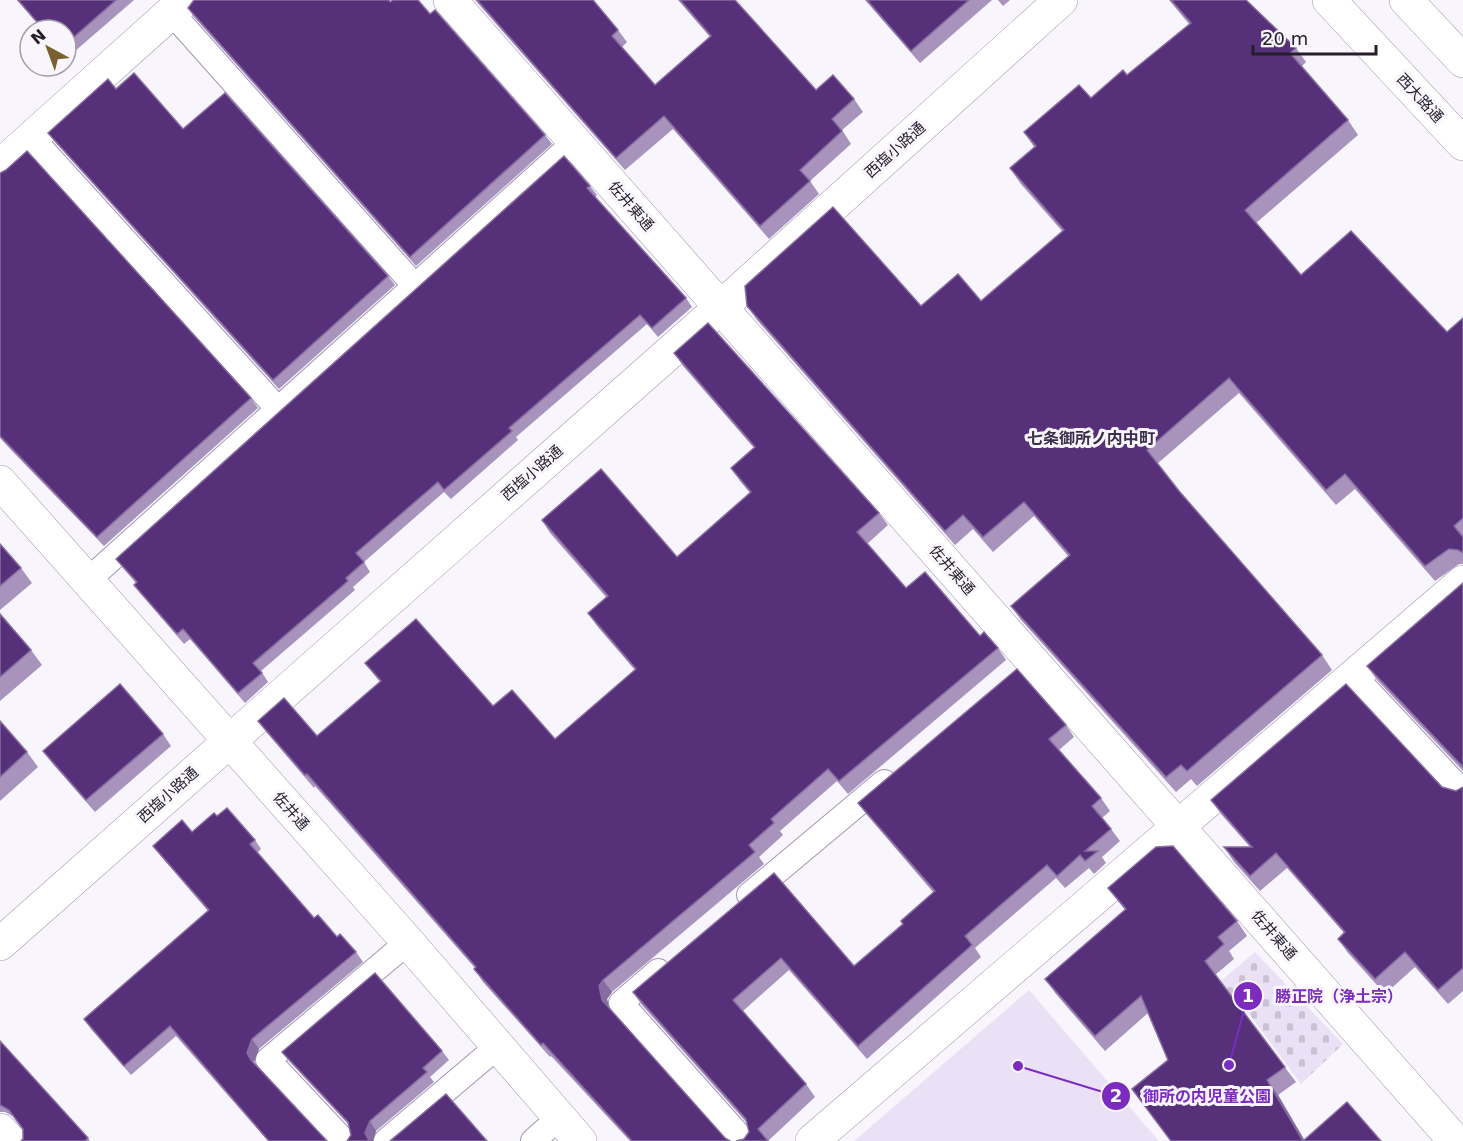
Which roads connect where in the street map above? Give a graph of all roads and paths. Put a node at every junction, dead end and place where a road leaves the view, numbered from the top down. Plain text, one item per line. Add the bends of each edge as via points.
1 (450, 0) edge
2 (1061, 0) edge
3 (1329, 0) edge
4 (1406, 0) edge
5 (178, 6) edge
6 (1463, 61) edge
7 (32, 138) junction
8 (575, 142) junction
9 (1463, 144) edge
10 (0, 166) edge
11 (415, 286) junction
12 (721, 307) junction
13 (278, 409) junction
14 (0, 482) edge
15 (87, 581) junction
16 (1463, 582) edge
17 (1354, 676) junction
18 (228, 741) junction
19 (903, 766) edge
20 (1463, 792) edge
21 (1179, 827) junction
22 (730, 911) edge
23 (408, 942) junction
24 (0, 944) edge
25 (675, 957) edge
26 (497, 1047) junction
27 (570, 1129) edge
28 (0, 1130) edge
29 (10, 1141) edge
30 (344, 1141) edge
31 (386, 1141) edge
32 (533, 1141) edge
33 (744, 1141) edge
34 (812, 1141) edge
35 (1455, 1141) edge

1 - 8 street, 佐井東通
2 - 12 street, 西塩小路通
3 - 9 street, 西大路通
4 - 6 street
5 - 7 street
5 - 11 lane
7 - 10 street
7 - 13 lane
8 - 11 lane
8 - 12 street, 佐井東通
11 - 13 lane
12 - 18 street, 西塩小路通
12 - 21 street, 佐井東通 via 1021,666
13 - 15 lane
14 - 15 street, 佐井通
15 - 18 street, 佐井通
16 - 17 street
17 - 20 lane
17 - 21 street
18 - 23 street, 佐井通
18 - 24 street, 西塩小路通
19 - 22 lane
21 - 34 street
21 - 35 street, 佐井東通
23 - 26 street, 佐井通
23 - 30 lane via 268,1060
25 - 33 lane via 621,1003
26 - 27 street, 佐井通
26 - 31 lane
27 - 32 lane
28 - 29 street

